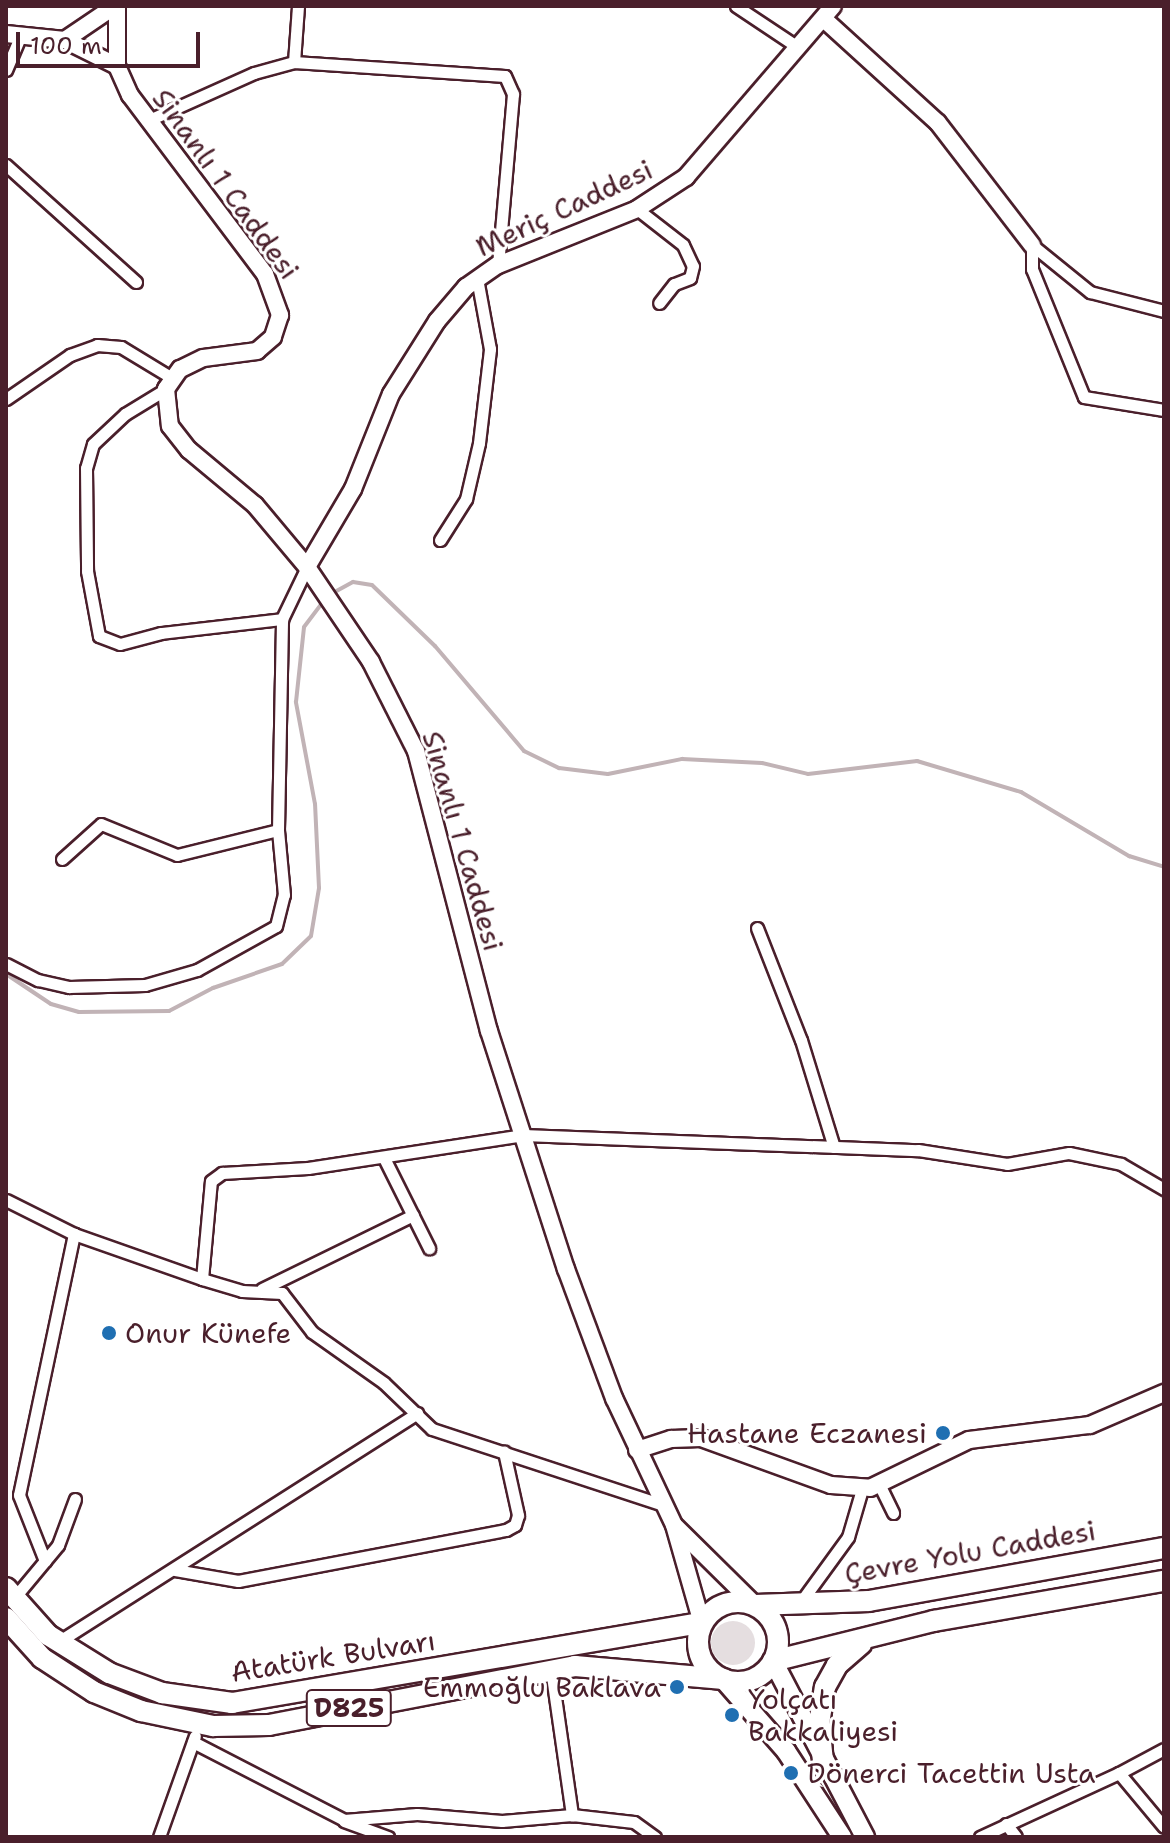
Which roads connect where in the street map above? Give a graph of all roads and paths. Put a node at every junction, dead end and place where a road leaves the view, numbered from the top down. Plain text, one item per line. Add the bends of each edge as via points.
1 (116, 6) edge
2 (298, 6) edge
3 (736, 6) edge
4 (830, 13) edge
5 (13, 35) edge
6 (65, 40) junction
7 (796, 46) junction
8 (294, 62) junction
9 (117, 66) junction
10 (6, 70) edge
11 (149, 120) junction
12 (6, 165) edge
13 (637, 209) junction
14 (1032, 245) junction
15 (498, 265) junction
16 (477, 278) junction
17 (136, 282) dead end
18 (659, 303) dead end
19 (1164, 311) edge
20 (169, 383) junction
21 (6, 399) edge
22 (1164, 410) edge
23 (440, 540) dead end
24 (311, 573) junction
25 (282, 619) junction
26 (278, 830) junction
27 (62, 859) dead end
28 (757, 928) dead end
29 (6, 964) edge
30 (523, 1135) junction
31 (834, 1147) junction
32 (384, 1158) junction
33 (1164, 1189) edge
34 (6, 1200) edge
35 (413, 1215) junction
36 (74, 1234) junction
37 (429, 1248) dead end
38 (202, 1279) junction
39 (258, 1291) junction
40 (1164, 1393) edge
41 (417, 1413) junction
42 (637, 1450) junction
43 (504, 1452) junction
44 (880, 1486) junction
45 (862, 1489) junction
46 (75, 1499) dead end
47 (663, 1505) junction
48 (893, 1513) dead end
49 (674, 1525) junction
50 (1164, 1548) edge
51 (45, 1561) junction
52 (175, 1570) junction
53 (1164, 1581) edge
54 (10, 1593) edge
55 (800, 1603) junction
56 (755, 1605) junction
57 (702, 1623) junction
58 (7, 1624) edge
59 (874, 1635) junction
60 (58, 1642) junction
61 (773, 1661) junction
62 (551, 1669) junction
63 (723, 1679) junction
64 (195, 1733) junction
65 (1164, 1749) edge
66 (823, 1761) junction
67 (1119, 1773) junction
68 (572, 1815) junction
69 (344, 1820) junction
70 (1006, 1824) junction
71 (1164, 1827) edge
72 (159, 1837) edge
73 (388, 1837) edge
74 (655, 1837) edge
75 (842, 1837) edge
76 (865, 1837) edge
77 (980, 1837) edge
78 (1016, 1837) edge

1 - 6 main road
1 - 9 main road
2 - 8 street
3 - 7 street
4 - 7 main road, Meriç Caddesi
4 - 14 main road via 938,123
5 - 6 main road
5 - 10 street
6 - 9 main road
7 - 13 main road, Meriç Caddesi via 695,168
8 - 11 street via 254,73
8 - 15 street via 505,76 513,94
9 - 11 main road, Sinanlı 1 Caddesi
11 - 20 main road, Sinanlı 1 Caddesi via 265,274 280,315 273,337 257,351 203,358
12 - 17 street
13 - 15 main road, Meriç Caddesi
13 - 18 street via 683,245 693,266 690,278 674,284
14 - 19 street via 1090,292
14 - 22 street via 1032,269 1084,397
15 - 16 main road, Meriç Caddesi
16 - 23 street via 490,349 479,443 466,499
16 - 24 main road, Meriç Caddesi via 415,353 382,411 353,489
20 - 21 street via 121,347 97,345 70,355
20 - 24 main road, Sinanlı 1 Caddesi via 166,413 178,440 241,490
20 - 25 street via 93,444 86,468 87,571 99,636 120,644 161,633
24 - 25 street
24 - 30 main road, Sinanlı 1 Caddesi via 390,696 422,770 478,994
25 - 26 street
26 - 27 street via 177,855 154,849 107,823
26 - 29 street via 284,895 276,926 197,970 145,985 95,988 38,980
28 - 31 street via 801,1040
30 - 31 street
30 - 32 street
30 - 42 main road, Sinanlı 1 Caddesi via 594,1345
31 - 33 street via 918,1150 1007,1164 1069,1153 1121,1164
32 - 35 street
32 - 38 street via 217,1175 211,1181
34 - 36 street
35 - 37 street
35 - 39 street
36 - 38 street
36 - 51 street via 19,1495
38 - 39 street
39 - 41 street via 282,1293 312,1332
40 - 44 main road via 1090,1425 969,1440
41 - 43 street via 447,1436
41 - 52 street
42 - 45 main road via 671,1439 701,1438 831,1485
42 - 47 main road, Sinanlı 1 Caddesi
43 - 47 street
43 - 52 street via 518,1515 506,1530 238,1581
44 - 45 main road
44 - 48 street
45 - 55 street via 848,1537
46 - 51 street via 66,1531
47 - 49 main road, Sinanlı 1 Caddesi
49 - 56 main road
49 - 57 main road, Sinanlı 1 Caddesi
50 - 55 highway, Çevre Yolu Caddesi via 884,1599
51 - 54 street
52 - 60 street
53 - 59 highway
54 - 60 highway, Atatürk Bulvarı / D825
55 - 56 highway, Çevre Yolu Caddesi
56 - 57 highway via 719,1606
56 - 61 highway via 766,1613 778,1636
57 - 60 highway, Atatürk Bulvarı / D825 via 232,1703 136,1685
57 - 63 highway via 698,1649 703,1662
58 - 64 highway, Atatürk Bulvarı / D825 via 42,1658 94,1692
59 - 61 highway
59 - 66 highway via 843,1658 828,1679 819,1724
61 - 63 highway via 746,1681
61 - 66 main road
62 - 63 highway, Atatürk Bulvarı / D825 via 614,1666
62 - 64 highway, Atatürk Bulvarı / D825 via 269,1725
62 - 68 street
63 - 75 main road via 786,1751
64 - 69 street
64 - 72 street
65 - 67 street
66 - 76 main road
67 - 70 street
67 - 71 street
68 - 69 street via 502,1821 417,1814
68 - 74 street via 634,1822
69 - 73 street
70 - 77 street
70 - 78 street

